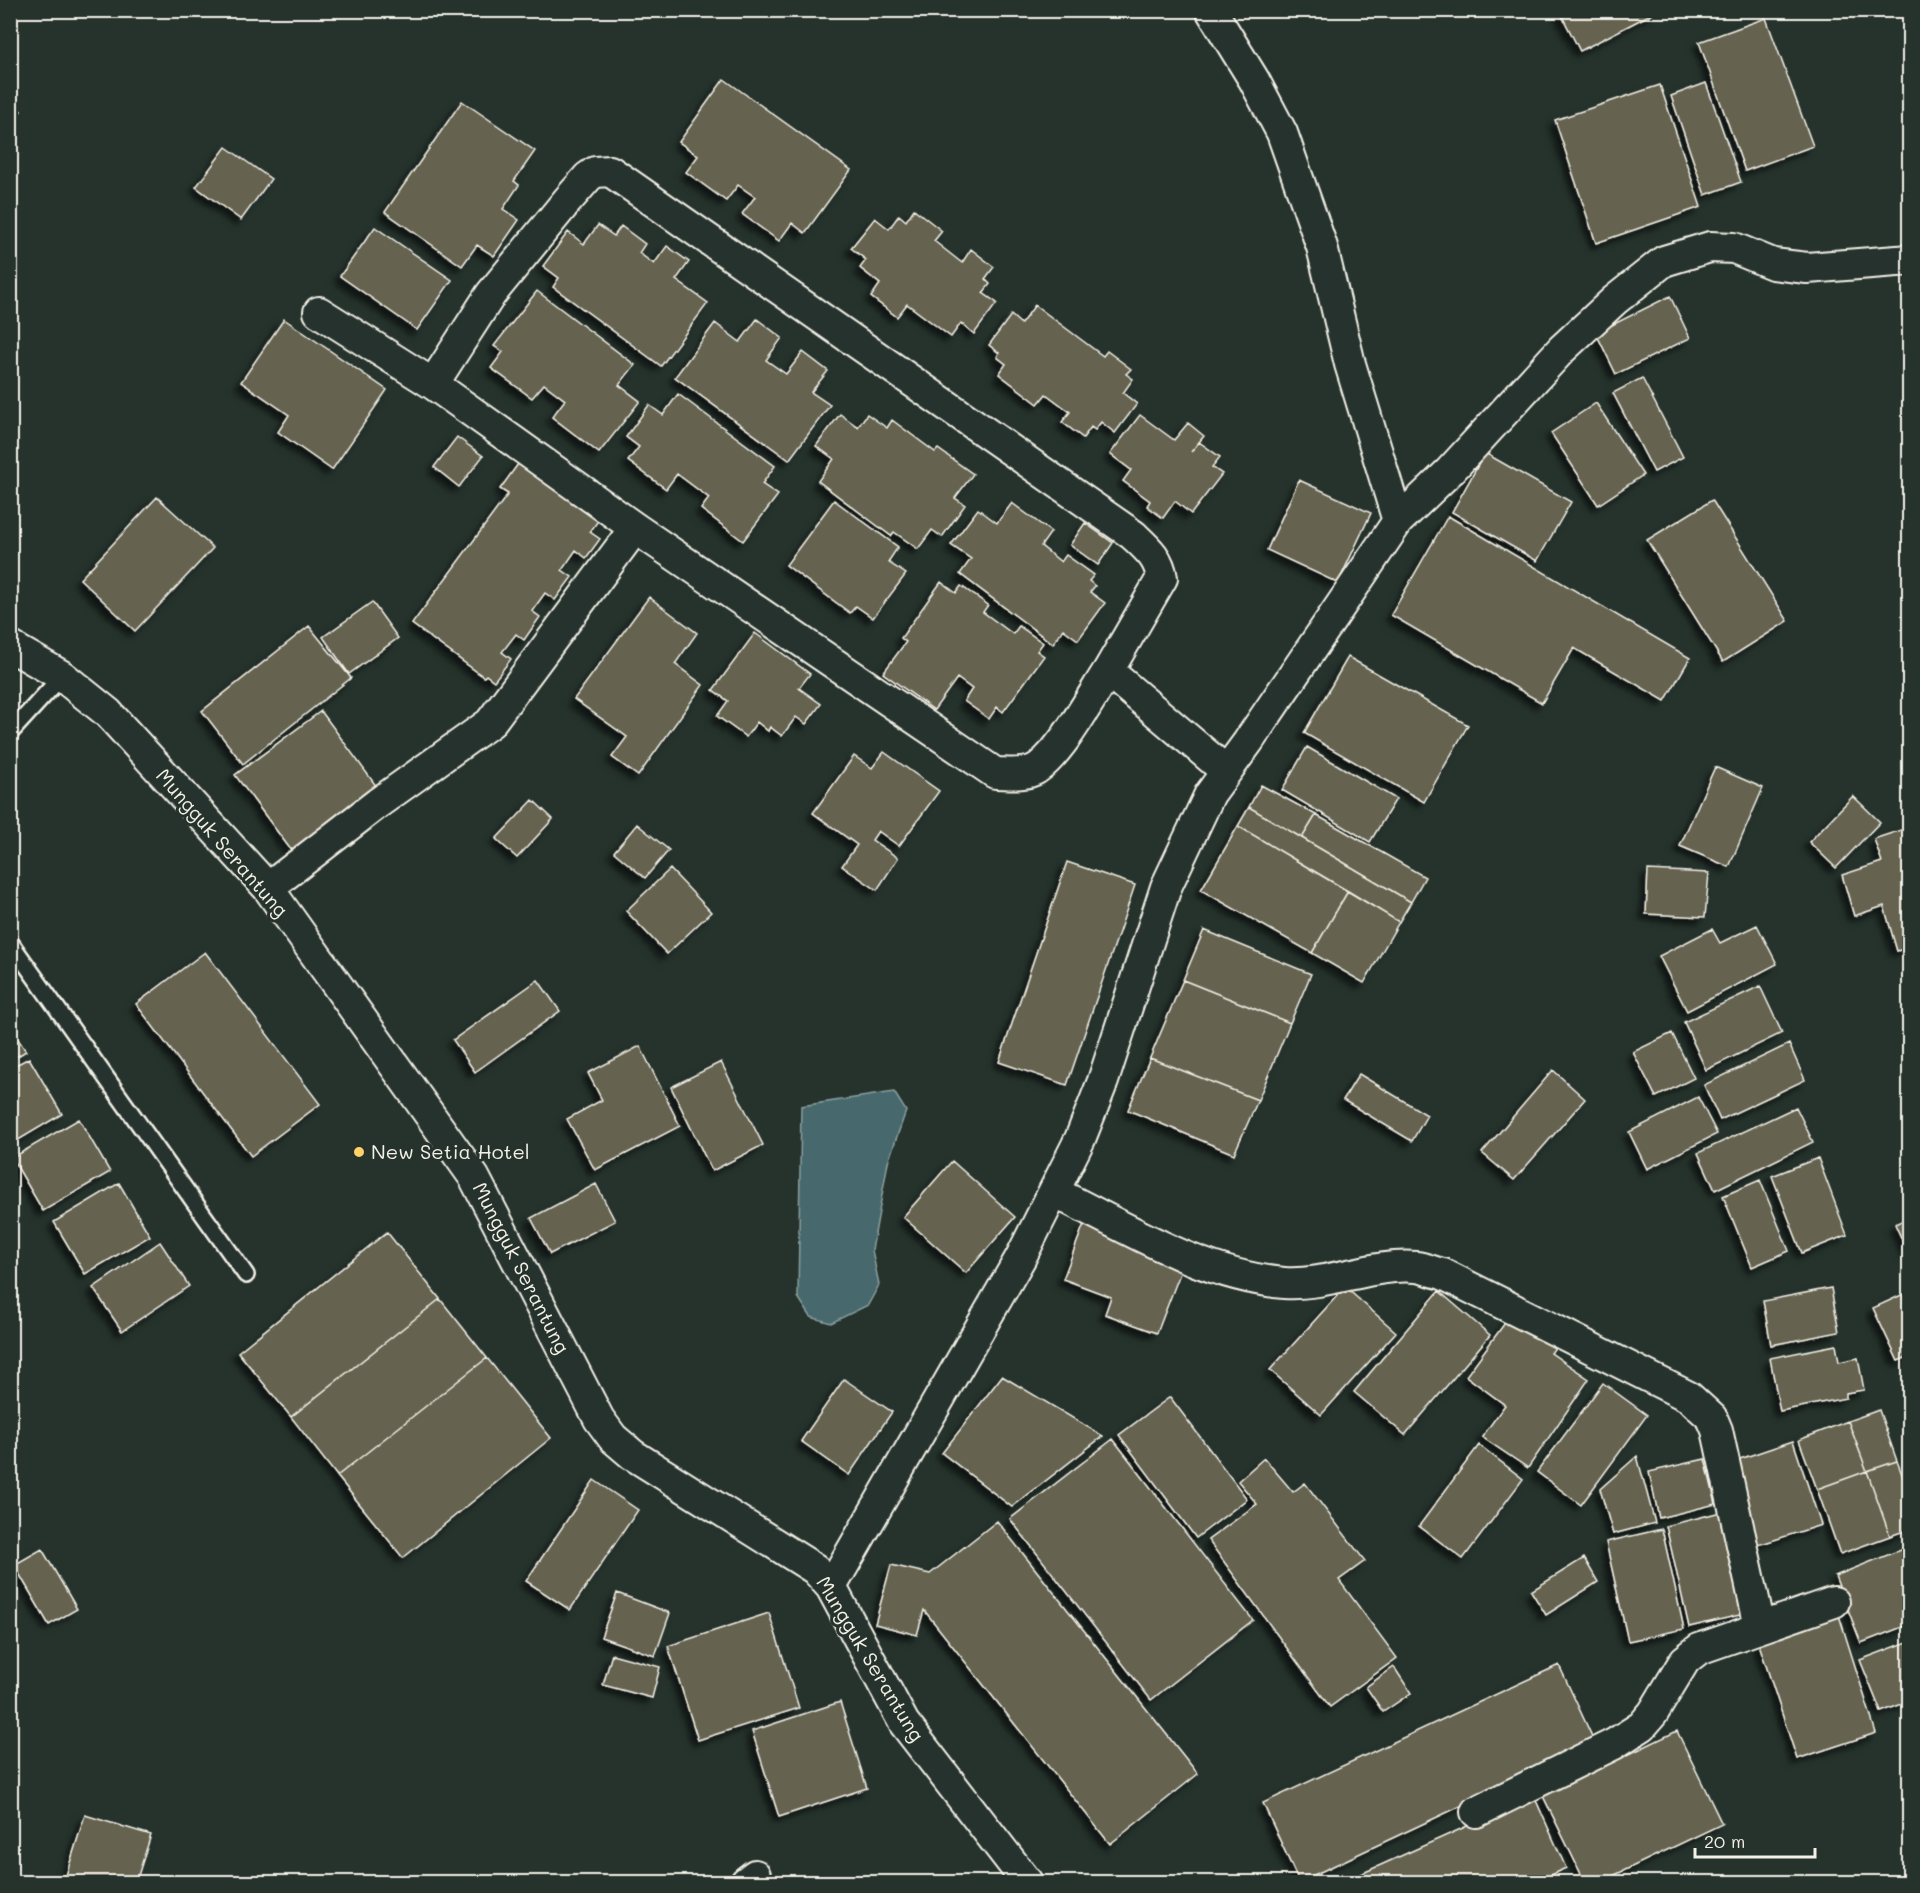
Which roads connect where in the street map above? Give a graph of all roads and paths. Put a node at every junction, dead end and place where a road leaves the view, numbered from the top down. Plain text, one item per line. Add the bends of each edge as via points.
1 (1211, 10) edge
2 (1910, 260) edge
3 (319, 312) dead end
4 (433, 384) junction
5 (1398, 521) junction
6 (635, 528) junction
7 (10, 646) edge
8 (1108, 671) junction
9 (62, 676) junction
10 (10, 733) edge
11 (1226, 771) junction
12 (268, 888) junction
13 (10, 942) edge
14 (1054, 1192) junction
15 (246, 1275) dead end
16 (831, 1587) junction
17 (1834, 1602) dead end
18 (1760, 1627) junction
19 (1476, 1812) dead end
20 (1027, 1882) edge

1 - 5 street via 1282,133 1322,247 1350,364
2 - 5 street via 1807,268 1773,264 1734,248 1710,247 1664,261 1562,349 1458,463
3 - 4 street
4 - 6 street
4 - 8 street via 491,294 560,209 588,177 610,171 1151,551 1162,578
5 - 11 street
6 - 8 street via 995,773 1023,774 1036,769 1053,754
6 - 12 street via 490,723
7 - 9 street, Mungguk Serantung
8 - 11 street
9 - 10 lane
9 - 12 street, Mungguk Serantung via 108,713
11 - 14 street via 1199,814 1166,887 1102,1081
12 - 16 street, Mungguk Serantung via 474,1177 578,1381 613,1438 633,1455 798,1557
13 - 15 lane
14 - 16 street via 1021,1257
14 - 18 street via 1196,1260 1251,1277 1284,1283 1323,1281 1414,1267 1443,1274 1689,1397 1712,1418 1717,1430
16 - 20 street, Mungguk Serantung via 904,1723
17 - 18 street
18 - 19 street via 1713,1642 1685,1660 1642,1726 1614,1744

